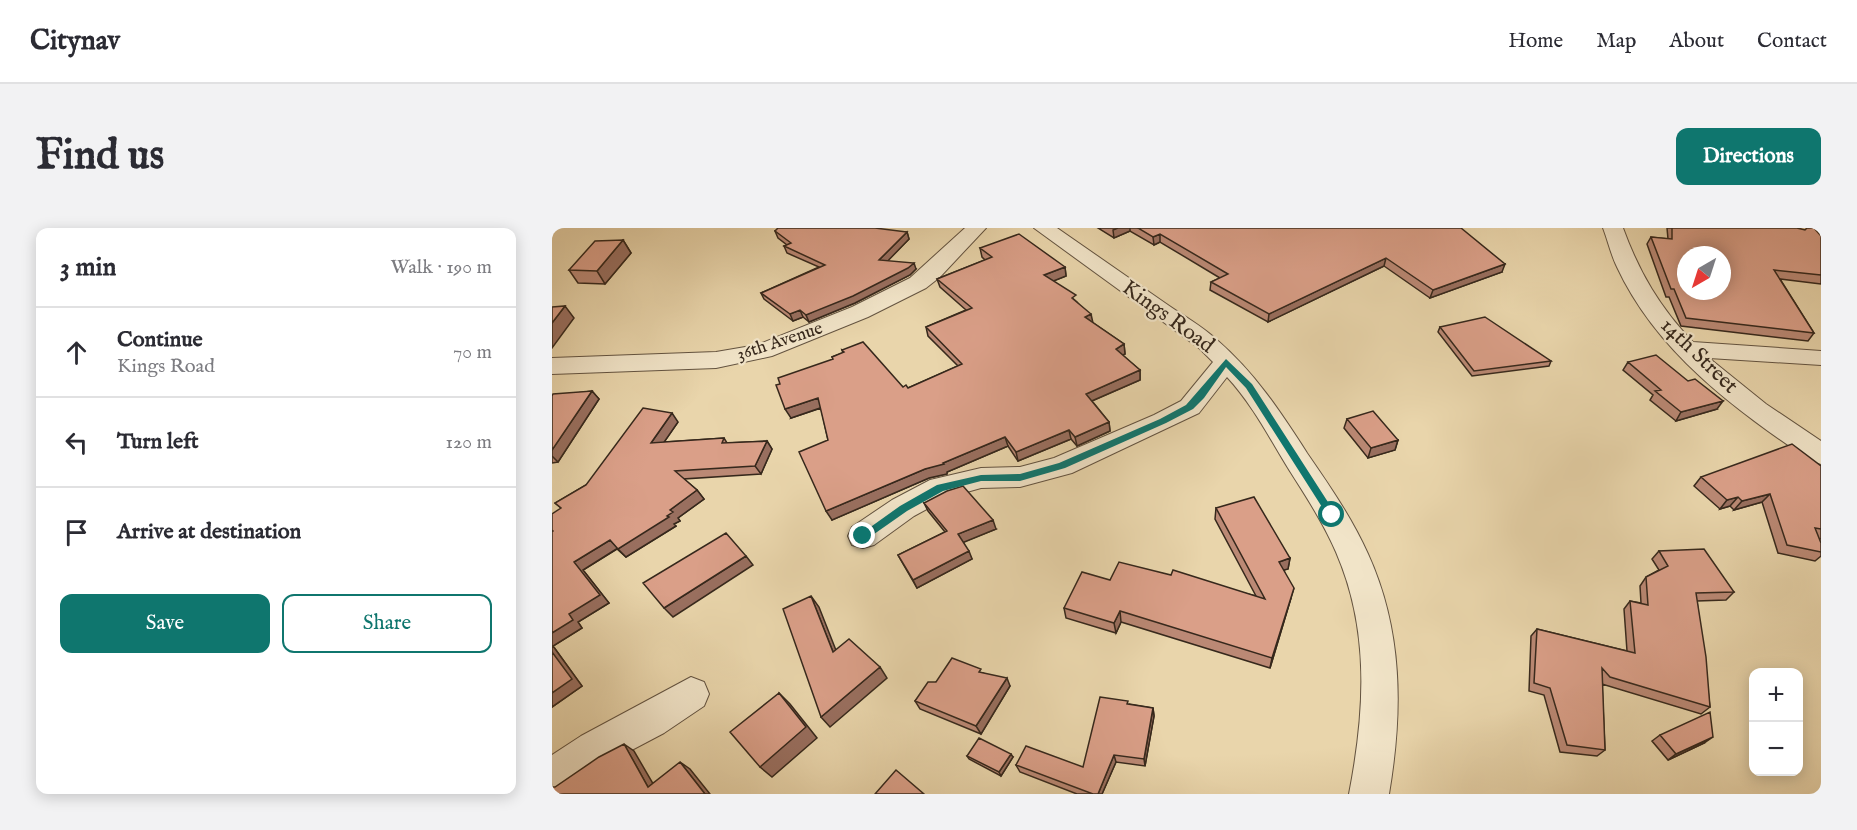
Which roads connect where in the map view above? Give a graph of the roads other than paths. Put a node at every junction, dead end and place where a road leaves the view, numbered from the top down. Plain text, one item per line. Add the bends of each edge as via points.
1 (976, 228) edge
2 (1044, 228) edge
3 (1613, 228) edge
4 (1687, 349) junction
5 (1821, 358) edge
6 (1226, 361) junction
7 (552, 366) edge
8 (1821, 454) edge
9 (863, 536) dead end
10 (691, 694) dead end
11 (552, 778) edge
12 (1370, 794) edge

1 - 7 street, 36th Avenue via 918,283 860,312 763,351 716,360
2 - 6 street, Kings Road via 1191,331
3 - 4 street, 14th Street via 1647,304
4 - 5 street
4 - 8 street, 14th Street via 1745,400
6 - 9 street via 1190,407 1163,421 1062,466 1020,477 981,478 940,488
6 - 12 street, Kings Road via 1249,386 1332,515 1367,592 1378,633 1382,702
10 - 11 street via 651,720 595,748

